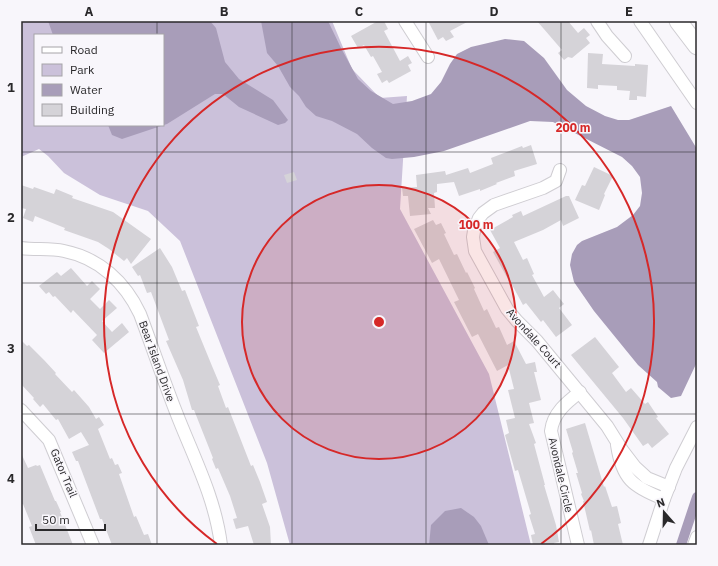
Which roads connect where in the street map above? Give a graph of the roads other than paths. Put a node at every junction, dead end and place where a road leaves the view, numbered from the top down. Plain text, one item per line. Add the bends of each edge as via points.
1 (405, 21) edge
2 (597, 21) edge
3 (640, 21) edge
4 (678, 21) edge
5 (697, 46) edge
6 (625, 56) dead end
7 (428, 57) dead end
8 (697, 103) edge
9 (560, 170) dead end
10 (21, 248) edge
11 (580, 392) junction
12 (21, 410) edge
13 (697, 427) edge
14 (616, 440) junction
15 (669, 486) junction
16 (664, 499) junction
17 (697, 537) edge
18 (94, 545) edge
19 (221, 545) edge
20 (578, 545) edge
21 (649, 545) edge
22 (694, 545) edge

1 - 7 street
2 - 6 street
3 - 8 street
4 - 5 highway
9 - 11 street, Avondale Court via 556,181 543,188 488,208 476,224 473,237 478,257 507,309 538,340
10 - 19 street, Bear Island Drive via 49,249 78,255 111,273 126,289 140,314 176,412 209,490
11 - 14 street, Avondale Court
11 - 20 street, Avondale Circle via 563,406 552,424 551,431
12 - 18 street, Gator Trail via 49,440
13 - 15 street
14 - 15 street, Avondale Court via 640,473
14 - 16 street via 619,460 626,474 640,488
15 - 16 street
16 - 21 street
17 - 22 street

